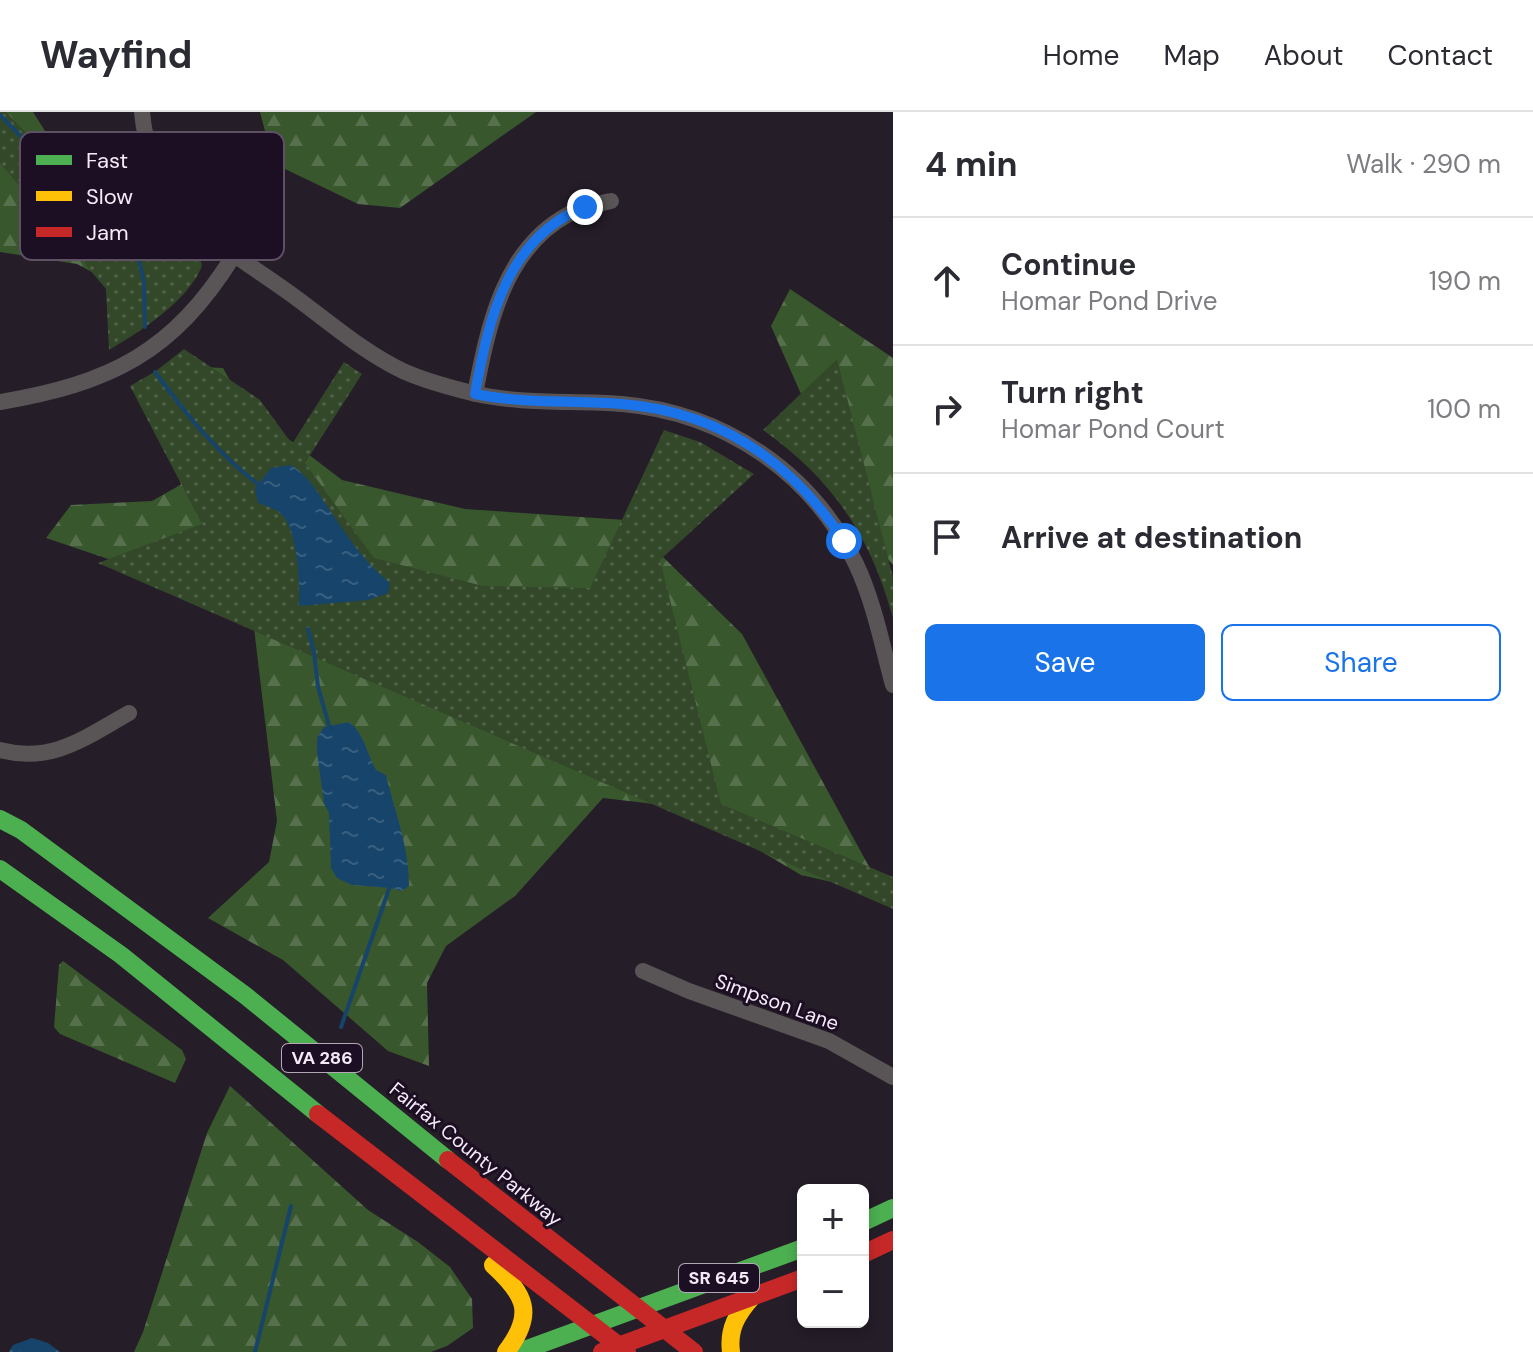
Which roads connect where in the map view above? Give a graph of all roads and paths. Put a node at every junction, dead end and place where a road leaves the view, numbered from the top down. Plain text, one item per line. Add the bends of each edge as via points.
1 (142, 112) edge
2 (145, 132) edge
3 (611, 201) dead end
4 (231, 260) edge
5 (241, 260) edge
6 (475, 394) junction
7 (0, 402) edge
8 (893, 685) edge
9 (129, 713) dead end
10 (0, 750) edge
11 (0, 819) edge
12 (0, 869) edge
13 (643, 971) dead end
14 (893, 1077) edge
15 (430, 1201) junction
16 (893, 1208) edge
17 (869, 1219) edge
18 (893, 1240) edge
19 (797, 1250) edge
20 (869, 1251) edge
21 (797, 1280) edge
22 (752, 1297) junction
23 (636, 1309) junction
24 (593, 1325) junction
25 (664, 1329) junction
26 (616, 1350) edge
27 (506, 1352) edge
28 (519, 1352) edge
29 (694, 1352) edge
30 (731, 1352) edge

1 - 2 street
3 - 6 street via 560,219 522,256 499,295
4 - 7 street via 185,321 138,356 66,389
5 - 6 street via 382,359
6 - 8 street via 647,407 706,423 763,453 809,493 844,541 871,604
9 - 10 street via 49,753
11 - 23 main road, Fairfax County Parkway / VA 286 via 246,996
12 - 15 main road, VA 286 via 73,917 193,1009
13 - 14 street, Simpson Lane via 829,1041
15 - 24 main road, VA 286
15 - 27 main road via 521,1294 520,1336
16 - 17 main road
18 - 20 main road
19 - 23 main road, SR 645
21 - 22 main road, SR 645
22 - 25 main road, SR 645
22 - 30 main road via 733,1322
23 - 24 main road, SR 645
23 - 25 main road, Fairfax County Parkway / VA 286
24 - 26 main road, VA 286
24 - 28 main road, SR 645
25 - 26 main road, SR 645
25 - 29 main road, Fairfax County Parkway / VA 286

